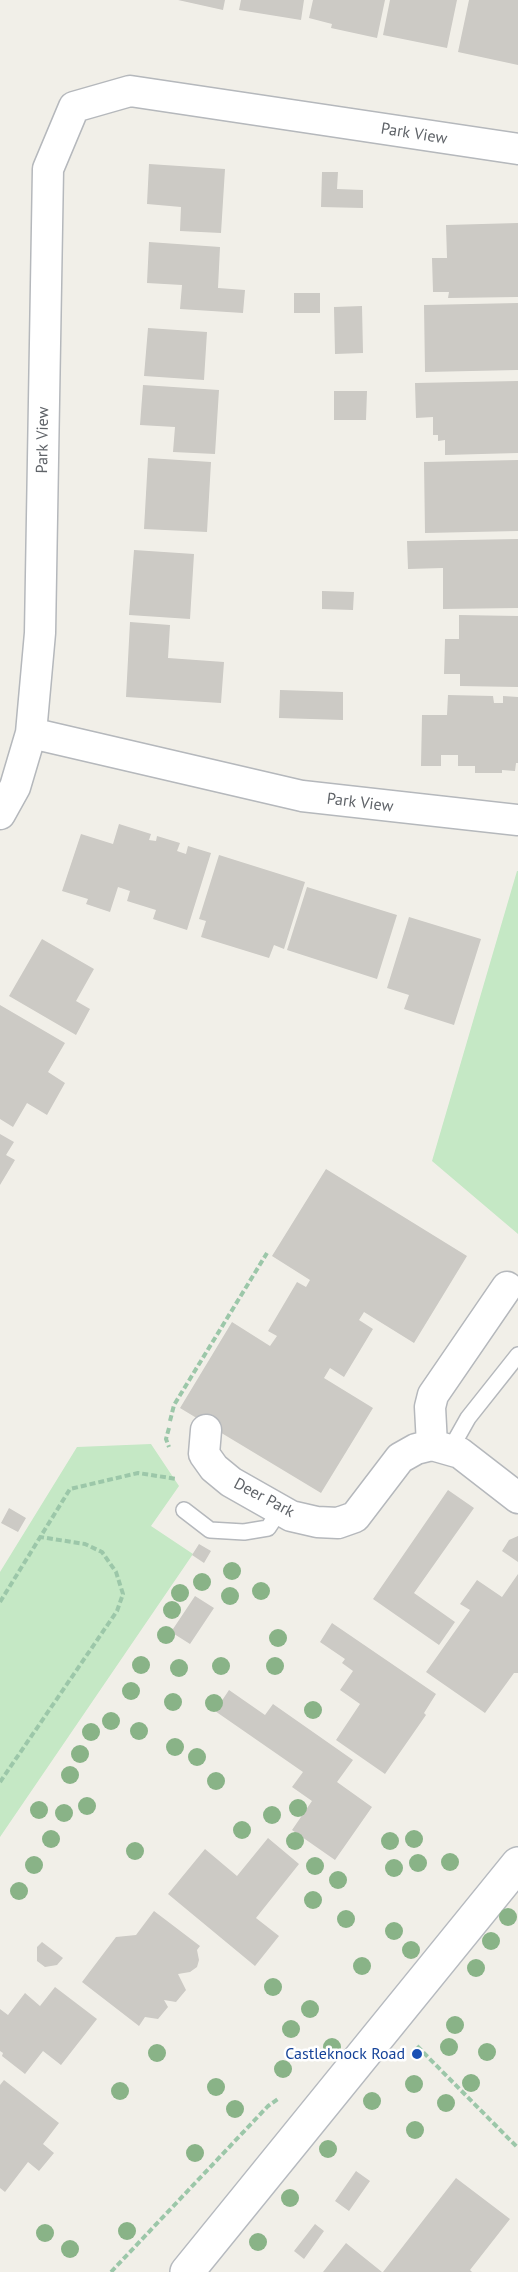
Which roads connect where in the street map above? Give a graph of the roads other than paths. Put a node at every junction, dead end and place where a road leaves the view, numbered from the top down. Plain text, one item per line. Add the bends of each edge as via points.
1 (518, 149) edge
2 (31, 733) junction
3 (0, 814) edge
4 (518, 820) edge
5 (507, 1287) dead end
6 (518, 1355) edge
7 (206, 1431) dead end
8 (441, 1448) junction
9 (518, 1498) edge
10 (184, 1510) dead end
11 (280, 1510) junction
12 (518, 1864) edge
13 (187, 2272) edge

1 - 2 street, Park View via 130,91 74,107 48,169 40,633
2 - 3 street via 15,787
2 - 4 street, Park View via 302,796
5 - 8 street via 433,1395 430,1407
6 - 8 lane
7 - 11 street, Deer Park via 204,1454 214,1468
8 - 9 street via 460,1453
8 - 11 street, Deer Park via 416,1449 400,1458 355,1517 338,1523 316,1522
10 - 11 lane via 210,1530 244,1532 268,1528
12 - 13 main road

